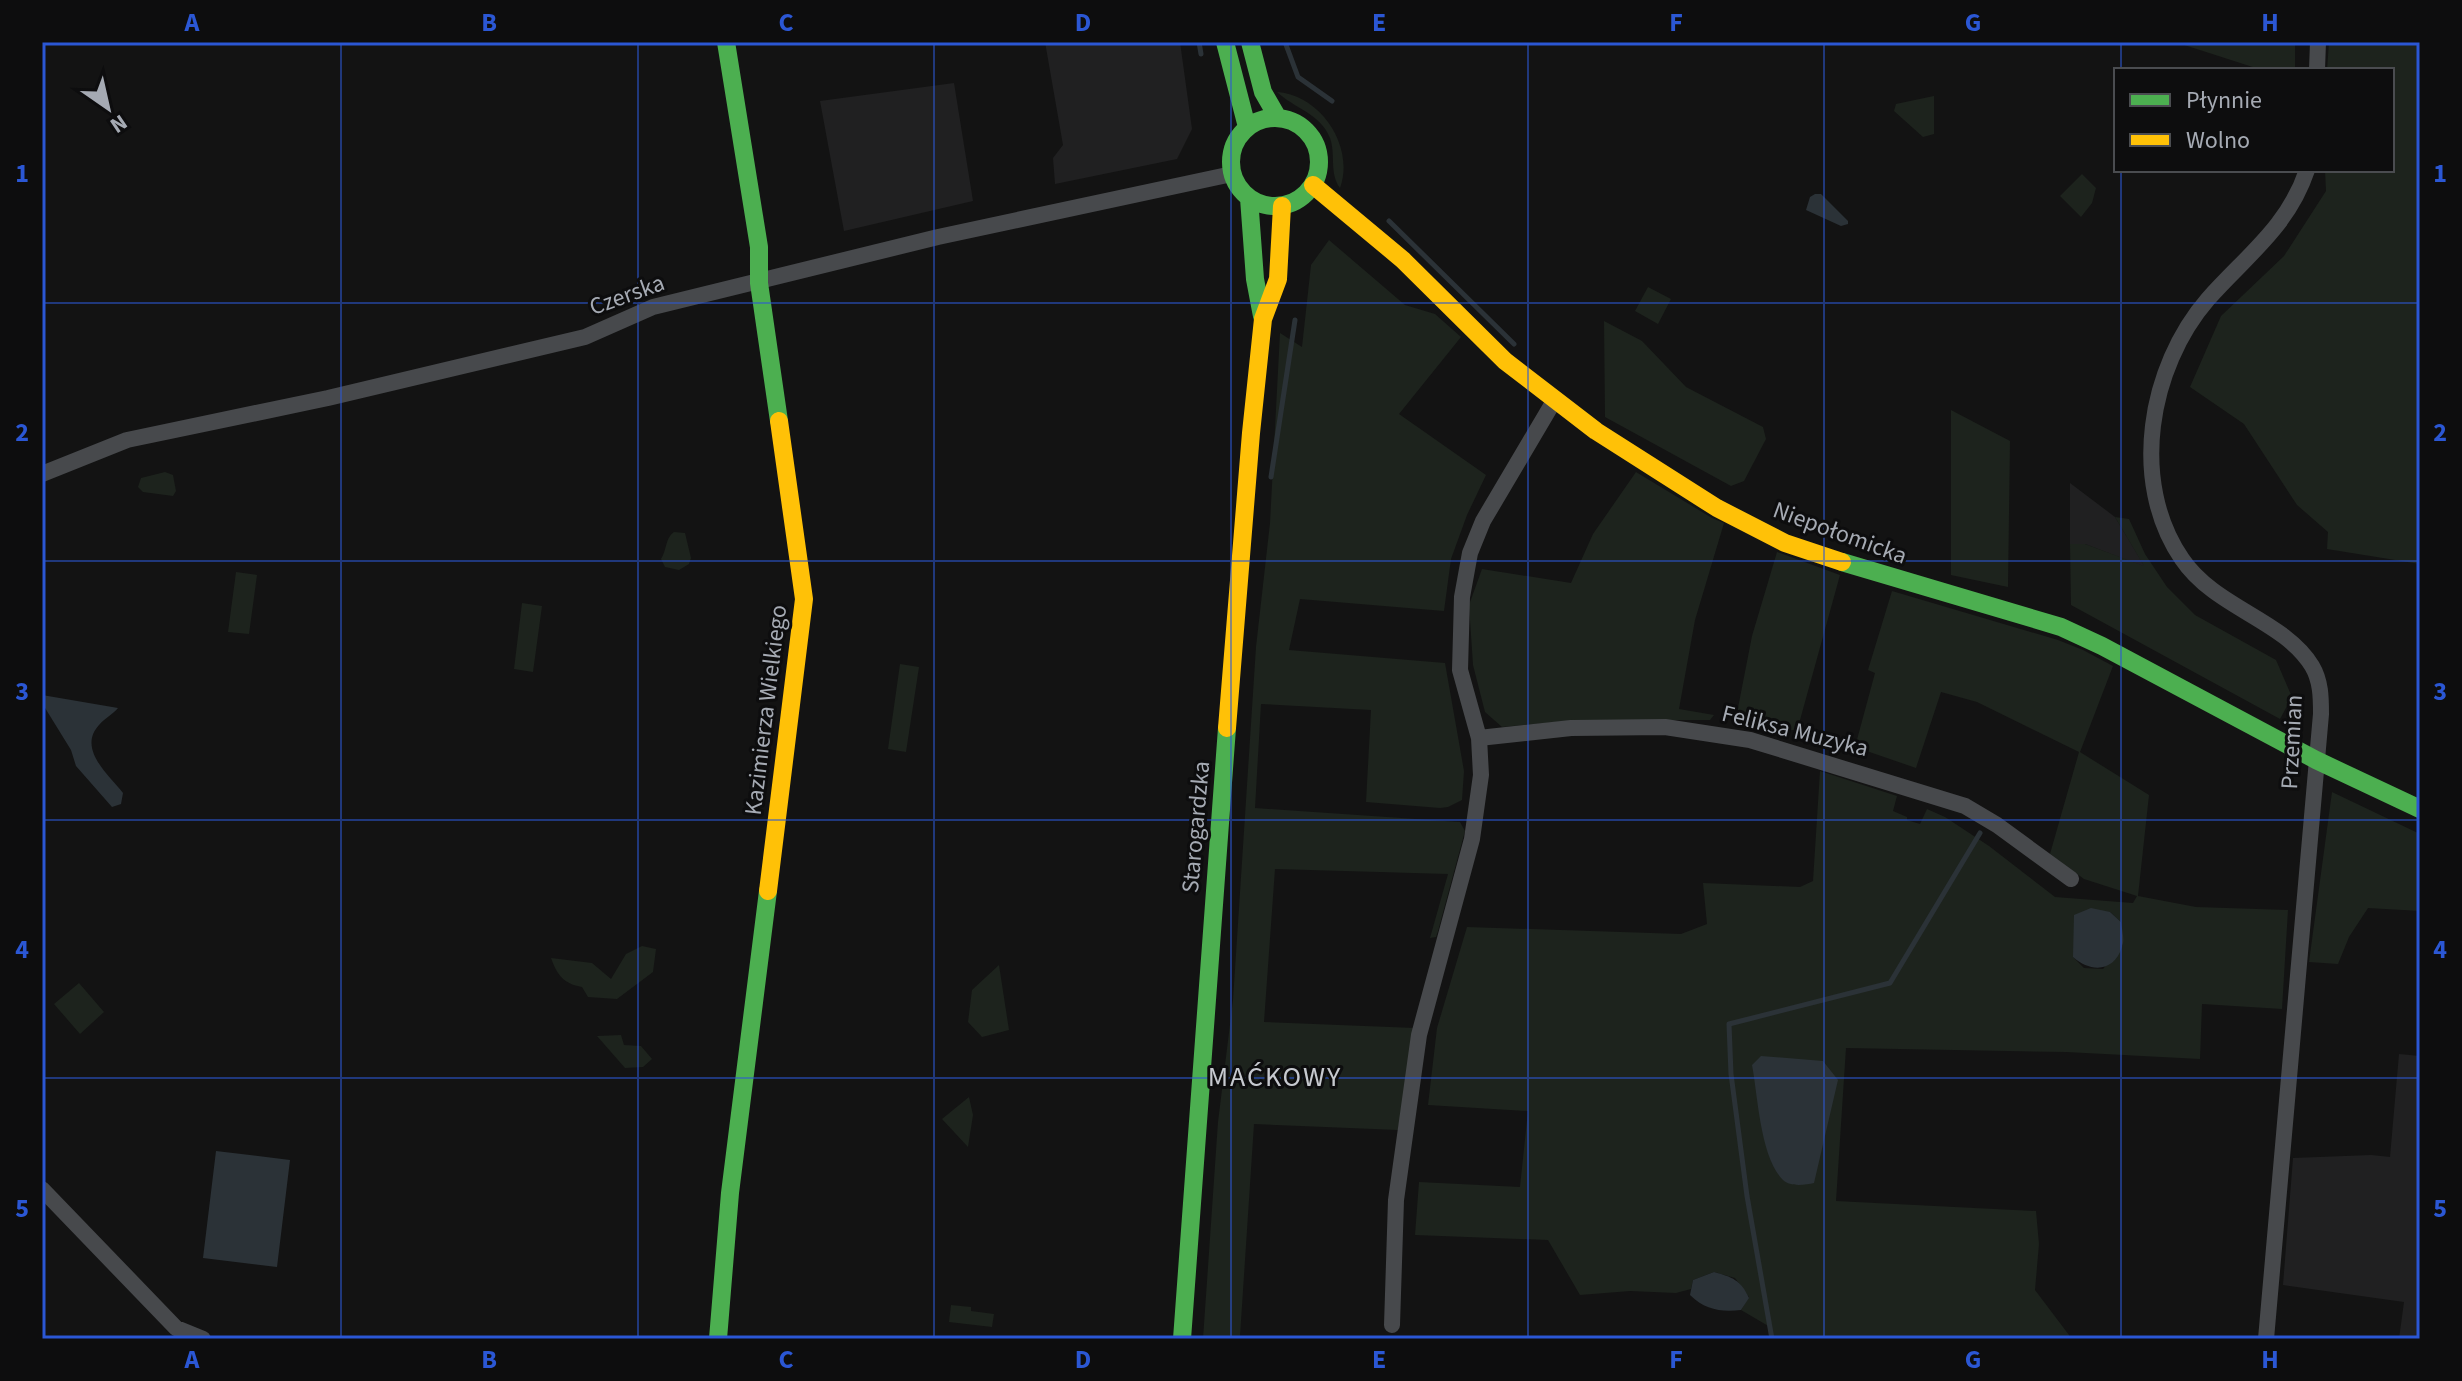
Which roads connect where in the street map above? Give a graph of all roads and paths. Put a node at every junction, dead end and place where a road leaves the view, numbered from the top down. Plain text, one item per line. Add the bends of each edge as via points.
1 (726, 42) edge
2 (1225, 42) edge
3 (1250, 42) edge
4 (2318, 42) edge
5 (2317, 68) edge
6 (1278, 118) junction
7 (1247, 127) junction
8 (2306, 172) edge
9 (1232, 174) junction
10 (1313, 185) junction
11 (1249, 198) junction
12 (1282, 206) junction
13 (759, 283) junction
14 (1263, 319) junction
15 (1554, 401) junction
16 (42, 474) edge
17 (1479, 738) junction
18 (2316, 760) junction
19 (2420, 809) edge
20 (2071, 879) dead end
21 (42, 1189) edge
22 (1392, 1325) dead end
23 (203, 1339) edge
24 (718, 1339) edge
25 (1182, 1339) edge
26 (2266, 1339) edge

1 - 13 main road, Kazimierza Wielkiego via 759,247
2 - 7 main road
3 - 6 main road via 1263,92
4 - 5 street
6 - 7 main road
6 - 10 main road via 1305,130 1314,142 1319,156
7 - 9 main road via 1233,149
8 - 18 street, Przemian via 2281,223 2208,300 2183,335 2158,397 2151,461 2160,512 2184,562 2201,582 2266,624 2312,666 2320,688
9 - 11 main road
9 - 13 street, Czerska via 938,237
10 - 12 main road
10 - 15 main road, Niepołomicka via 1403,260 1505,361
11 - 12 main road
11 - 14 main road, Starogardzka
12 - 14 main road, Starogardzka via 1278,279
13 - 16 street, Czerska via 653,307 585,337 127,440
13 - 24 main road, Kazimierza Wielkiego via 804,599 730,1193
14 - 25 main road, Starogardzka
15 - 17 street via 1483,521 1470,553 1462,597 1460,670
15 - 18 main road, Niepołomicka via 1717,508 1785,543 2061,627
17 - 20 street, Feliksa Muzyka via 1571,728 1665,727 1750,740 1965,806
17 - 22 street via 1481,775 1472,839 1419,1035 1396,1200
18 - 19 main road, Niepołomicka
18 - 26 street, Przemian
21 - 23 street via 176,1328

